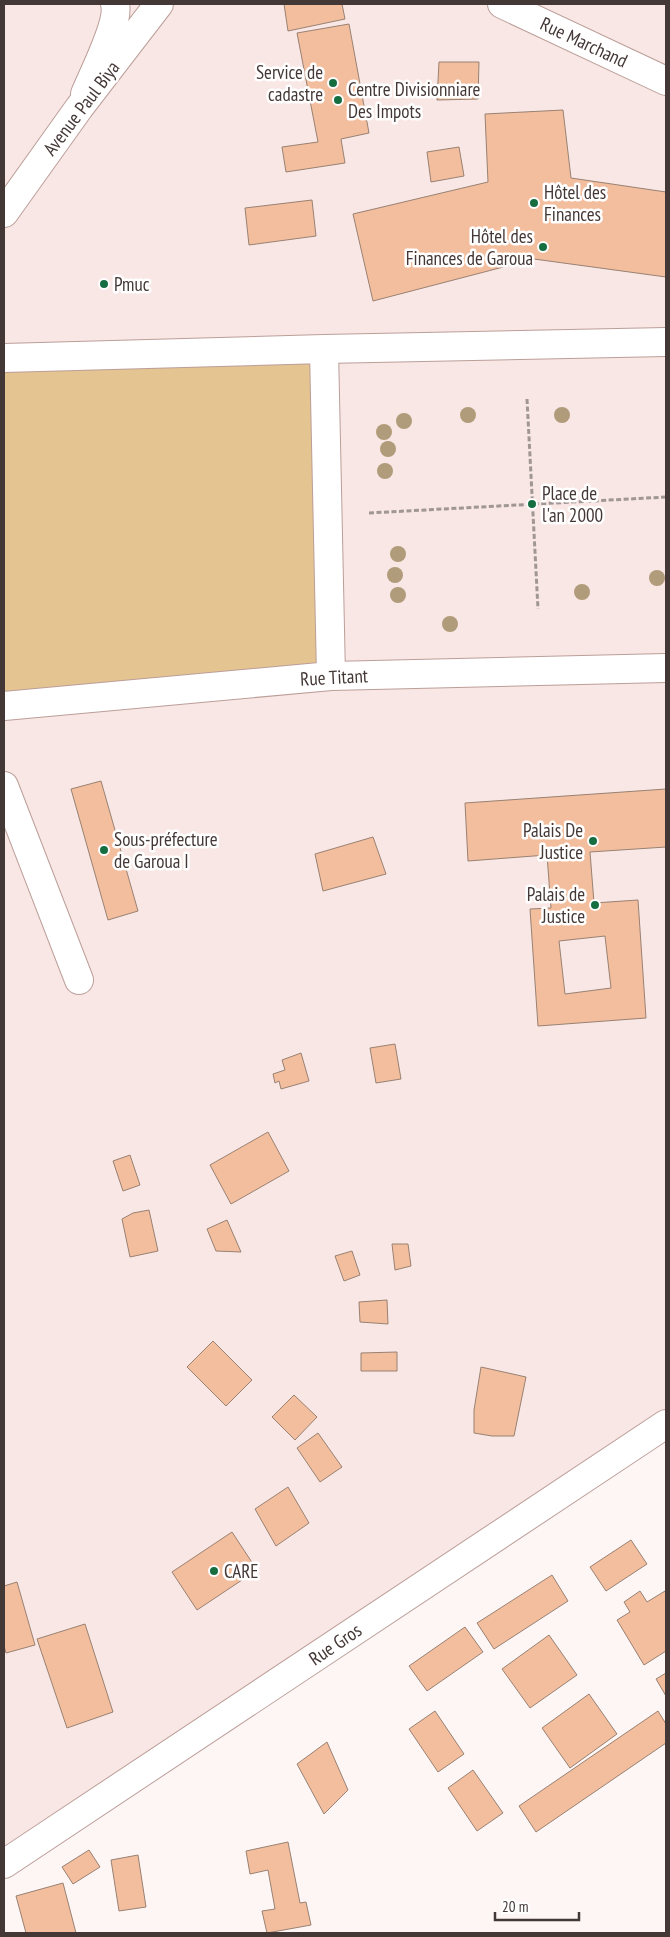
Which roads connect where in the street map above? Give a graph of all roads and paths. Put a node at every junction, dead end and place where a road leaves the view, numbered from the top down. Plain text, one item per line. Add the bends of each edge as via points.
1 (115, 4) edge
2 (159, 4) edge
3 (502, 4) edge
4 (666, 80) edge
5 (79, 108) junction
6 (4, 213) edge
7 (666, 342) edge
8 (324, 348) junction
9 (4, 358) edge
10 (527, 399) dead end
11 (666, 497) edge
12 (533, 504) junction
13 (369, 513) dead end
14 (538, 609) dead end
15 (666, 668) edge
16 (331, 676) junction
17 (4, 706) edge
18 (4, 786) edge
19 (80, 980) dead end
20 (666, 1424) edge
21 (4, 1864) edge

1 - 5 street via 110,34
2 - 5 street, Avenue Paul Biya
3 - 4 street, Rue Marchand
5 - 6 street, Avenue Paul Biya
7 - 8 street
8 - 9 street
8 - 16 street
10 - 12 path
11 - 12 path
12 - 13 path
12 - 14 path
15 - 16 street, Rue Titant
16 - 17 street, Rue Titant
18 - 19 street
20 - 21 street, Rue Gros

